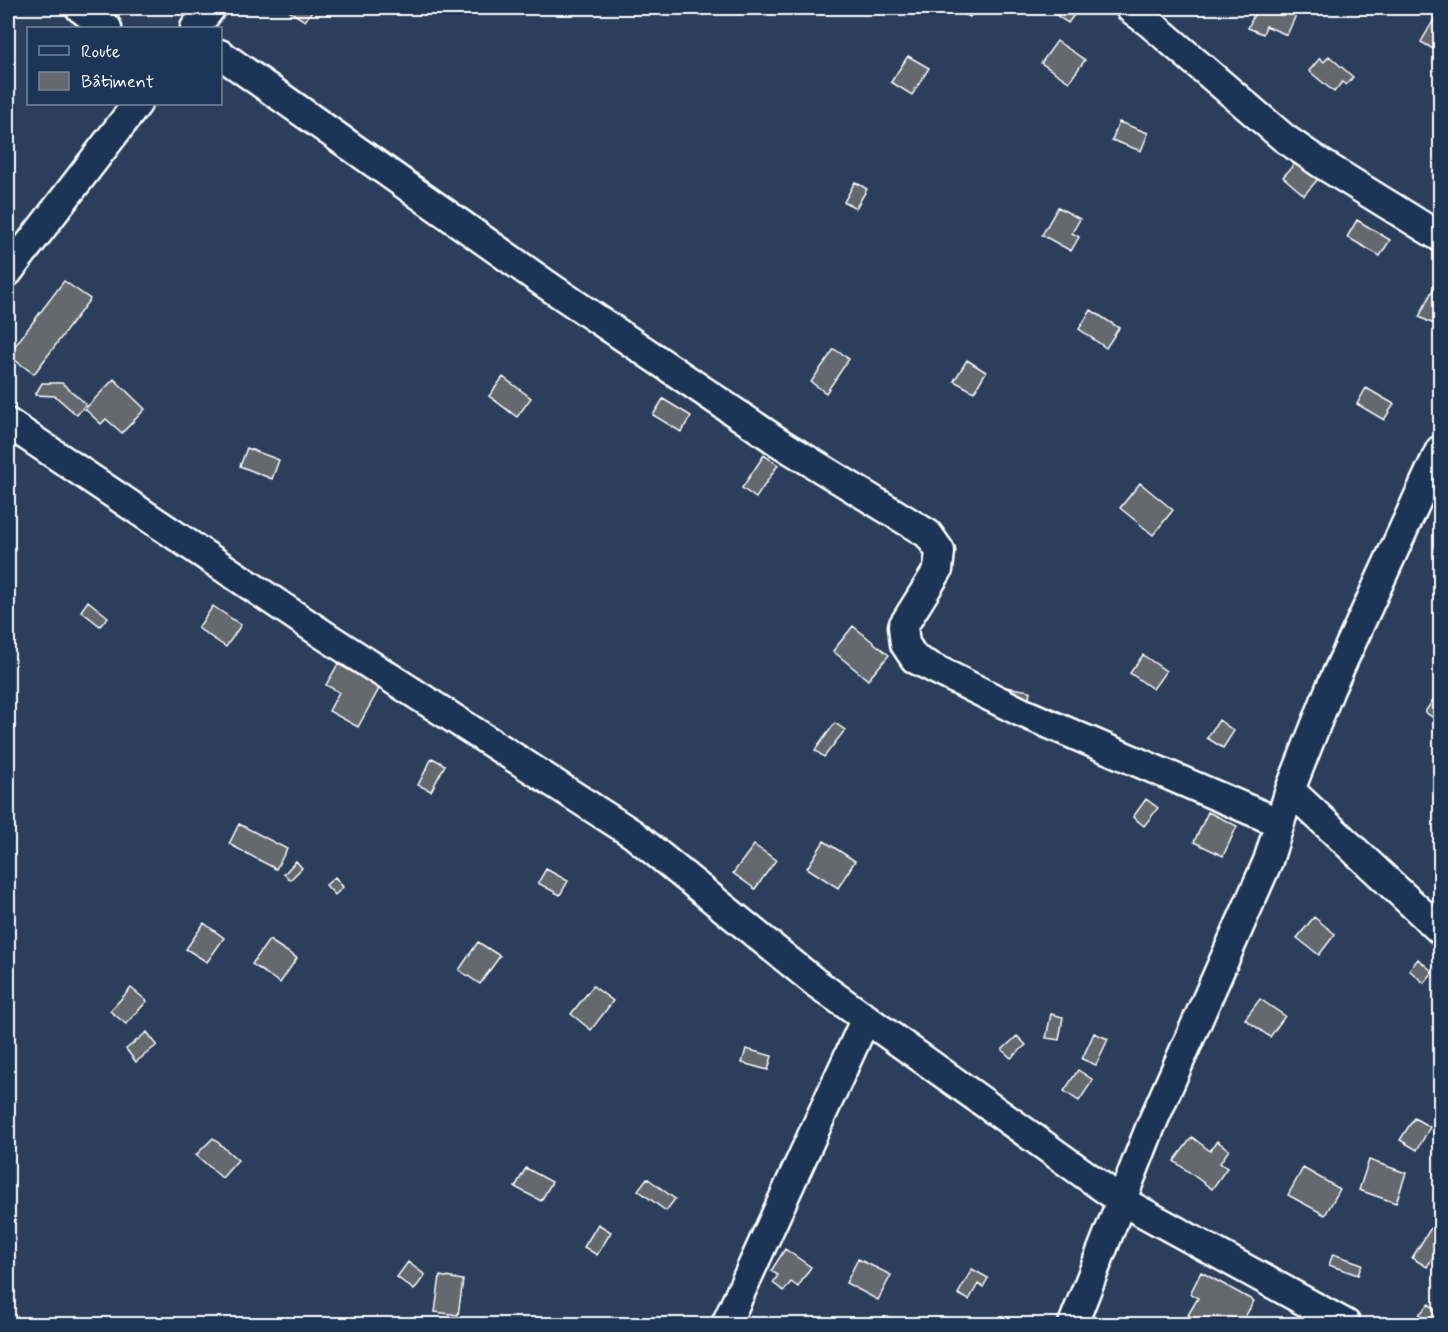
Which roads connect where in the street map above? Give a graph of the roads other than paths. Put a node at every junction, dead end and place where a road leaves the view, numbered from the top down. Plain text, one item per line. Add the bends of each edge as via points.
1 (80, 8) edge
2 (211, 8) edge
3 (1130, 8) edge
4 (106, 27) edge
5 (196, 27) edge
6 (222, 55) edge
7 (136, 105) edge
8 (1440, 237) edge
9 (8, 272) edge
10 (8, 423) edge
11 (1440, 450) edge
12 (1290, 790) junction
13 (1280, 823) junction
14 (1440, 930) edge
15 (866, 1018) junction
16 (1122, 1201) junction
17 (726, 1324) edge
18 (1073, 1324) edge
19 (1346, 1324) edge

1 - 4 street
2 - 5 street
3 - 8 street via 1284,138
6 - 13 street via 770,437 928,534 940,552 938,570 903,626 905,644 915,659 1021,712
7 - 9 street
10 - 15 street via 633,834 816,983
11 - 12 street via 1330,688
12 - 13 street
12 - 14 street
13 - 16 street via 1268,861 1150,1128
15 - 16 street
15 - 17 street
16 - 18 street
16 - 19 street

